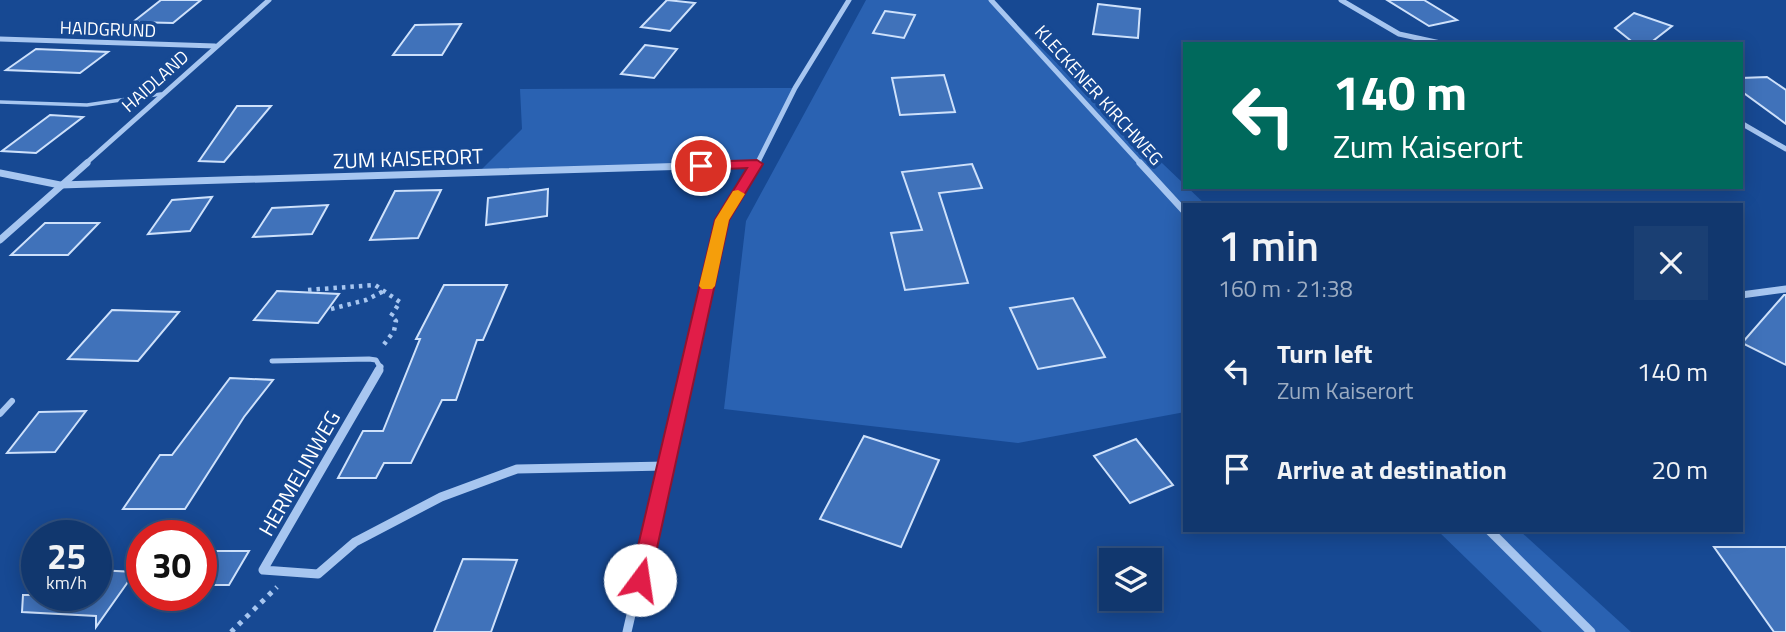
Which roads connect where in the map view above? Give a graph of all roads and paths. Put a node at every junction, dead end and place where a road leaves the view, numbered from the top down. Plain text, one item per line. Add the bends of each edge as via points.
1 (269, 0) edge
2 (849, 0) edge
3 (991, 0) edge
4 (1341, 0) edge
5 (0, 39) edge
6 (1436, 42) edge
7 (215, 46) junction
8 (161, 94) junction
9 (0, 102) edge
10 (1743, 124) edge
11 (1786, 149) edge
12 (757, 164) junction
13 (0, 173) edge
14 (61, 185) junction
15 (1183, 210) edge
16 (0, 240) edge
17 (1786, 289) edge
18 (308, 290) dead end
19 (384, 291) junction
20 (1743, 295) edge
21 (331, 309) dead end
22 (373, 359) junction
23 (272, 361) dead end
24 (380, 367) joint
25 (12, 401) dead end
26 (0, 414) edge
27 (666, 467) junction
28 (1491, 532) edge
29 (292, 572) junction
30 (231, 632) edge
31 (627, 632) edge
32 (1591, 632) edge

1 - 7 street, HAIDLAND
2 - 12 street via 795,88
3 - 15 street, KLECKENER KIRCHWEG
4 - 6 street via 1399,34
5 - 7 street, HAIDGRUND
7 - 8 street, HAIDLAND
8 - 9 lane via 87,105
8 - 14 street, HAIDLAND
10 - 11 street
12 - 14 street, ZUM KAISERORT
12 - 27 street via 722,220
13 - 14 street
14 - 16 street, HAIDLAND
17 - 20 street
18 - 19 path via 375,285
19 - 21 path
19 - 22 path via 400,302 391,317 396,321 394,331
22 - 23 lane
22 - 24 lane
24 - 29 street, HERMELINWEG via 263,570
25 - 26 lane
27 - 29 street, HERMELINWEG via 517,469 441,497 368,535 318,573
27 - 31 street
28 - 32 street
29 - 30 path

